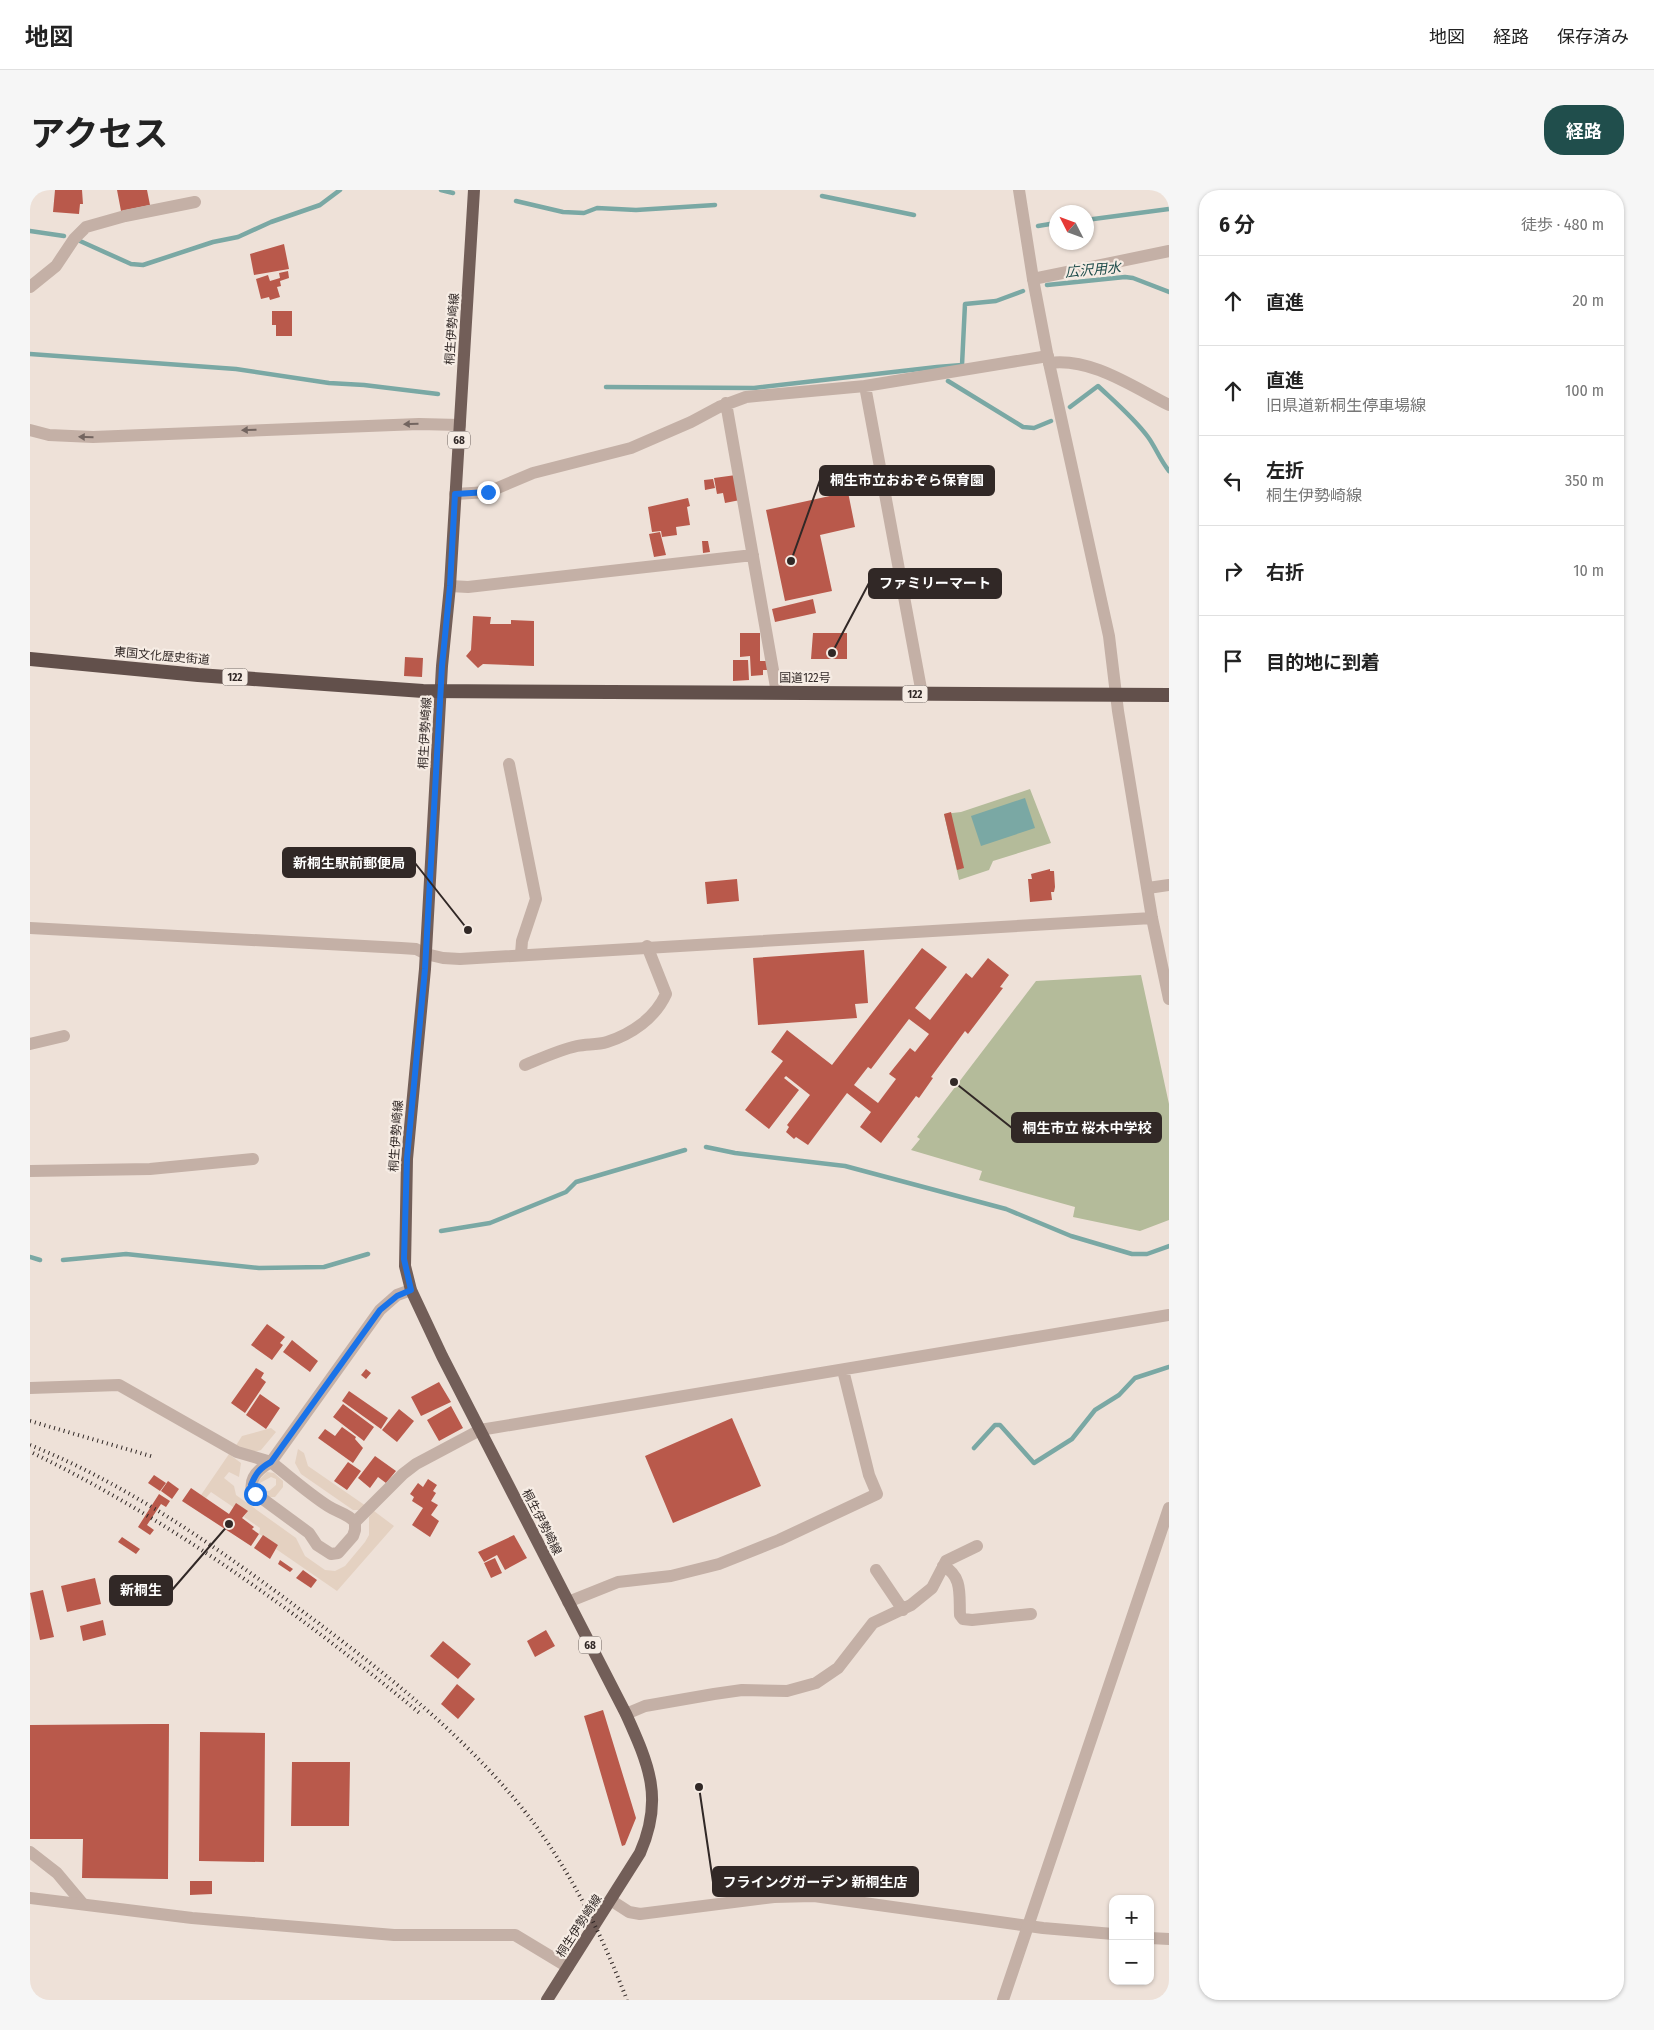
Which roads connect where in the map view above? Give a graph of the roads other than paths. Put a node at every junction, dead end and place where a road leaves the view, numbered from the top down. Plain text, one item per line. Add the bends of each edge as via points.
1 (474, 190) edge
2 (1020, 190) edge
3 (195, 202) dead end
4 (1169, 250) edge
5 (1033, 279) junction
6 (30, 287) edge
7 (1049, 360) junction
8 (865, 386) junction
9 (726, 404) junction
10 (1169, 405) edge
11 (460, 425) junction
12 (30, 430) edge
13 (455, 494) junction
14 (753, 555) junction
15 (450, 586) junction
16 (30, 658) edge
17 (441, 690) junction
18 (776, 693) junction
19 (922, 694) junction
20 (1116, 694) junction
21 (1169, 695) edge
22 (509, 764) dead end
23 (1169, 885) edge
24 (1148, 888) junction
25 (1152, 918) junction
26 (30, 928) edge
27 (647, 946) junction
28 (426, 954) junction
29 (522, 954) junction
30 (1169, 999) edge
31 (64, 1036) dead end
32 (30, 1044) edge
33 (525, 1065) dead end
34 (253, 1160) dead end
35 (30, 1171) edge
36 (411, 1290) junction
37 (1169, 1315) edge
38 (843, 1370) junction
39 (30, 1388) edge
40 (480, 1430) junction
41 (271, 1462) junction
42 (1169, 1508) edge
43 (355, 1522) junction
44 (977, 1546) dead end
45 (943, 1566) junction
46 (876, 1570) dead end
47 (568, 1602) junction
48 (903, 1610) junction
49 (1031, 1614) dead end
50 (626, 1714) junction
51 (30, 1852) edge
52 (30, 1898) edge
53 (612, 1901) junction
54 (82, 1904) junction
55 (1028, 1926) junction
56 (1109, 1934) edge
57 (1154, 1938) edge
58 (1169, 1939) edge
59 (568, 1967) junction
60 (547, 2000) edge
61 (1003, 2000) edge

1 - 11 main road, 桐生伊勢崎線 / 68
2 - 5 street
3 - 6 street via 86,227 56,266
4 - 5 street
5 - 7 street
7 - 8 street
7 - 10 street via 1094,369
7 - 20 street via 1109,636
8 - 9 street via 746,397
8 - 19 street
9 - 13 street via 632,448 533,473 488,492
9 - 14 street
11 -> 12 street via 93,437 50,435
11 - 13 main road, 桐生伊勢崎線 / 68
13 - 15 main road, 桐生伊勢崎線 / 68
14 - 15 street via 468,587
14 - 18 street
15 - 17 main road, 桐生伊勢崎線 / 68
16 - 17 highway, 東国文化歴史街道 / 122 via 198,675
17 - 18 highway, 国道122号 / 122
17 - 28 main road, 桐生伊勢崎線 / 68
18 - 19 highway, 国道122号 / 122
19 - 20 highway, 国道122号 / 122
20 - 21 highway, 国道122号 / 122
20 - 24 street
22 - 29 street via 536,899 522,941
23 - 24 street
24 - 25 street
25 - 27 street
25 - 30 street
26 - 28 street via 401,948 416,949
27 - 29 street
27 - 33 street via 666,994 645,1022 608,1042 576,1046
28 - 29 street via 443,958
28 - 36 main road, 桐生伊勢崎線 / 68 via 407,1158 404,1259
31 - 32 street
34 - 35 street via 150,1169
36 - 40 main road, 桐生伊勢崎線 / 68
36 - 41 street via 397,1296 380,1310
37 - 38 street
38 - 40 street
38 - 47 street via 869,1475 877,1494 719,1564 671,1576 618,1582
39 - 41 street via 118,1385 237,1452
40 - 43 street via 416,1464
40 - 47 main road, 桐生伊勢崎線 / 68
41 - 43 street via 292,1481
41 - 43 street via 255,1475 252,1491 309,1533 321,1548 331,1554 338,1552 353,1536
42 - 55 street
44 - 45 street via 951,1558
45 - 48 street via 932,1588
45 - 49 street via 954,1573 959,1582 963,1619
46 - 48 street
47 - 50 main road, 桐生伊勢崎線 / 68
48 - 50 street via 873,1623 832,1673 807,1686 787,1691 742,1690 714,1694 645,1706
50 - 53 main road, 桐生伊勢崎線 / 68 via 646,1758 652,1778 654,1806 643,1847
51 - 54 street via 57,1873
52 - 54 street
53 - 55 street via 629,1912 640,1914 774,1897 820,1897
53 - 59 main road, 桐生伊勢崎線 / 68
54 - 59 street via 192,1918 394,1935 515,1935
55 - 56 street
55 - 61 street
57 - 58 street
59 - 60 main road, 桐生伊勢崎線 / 68

